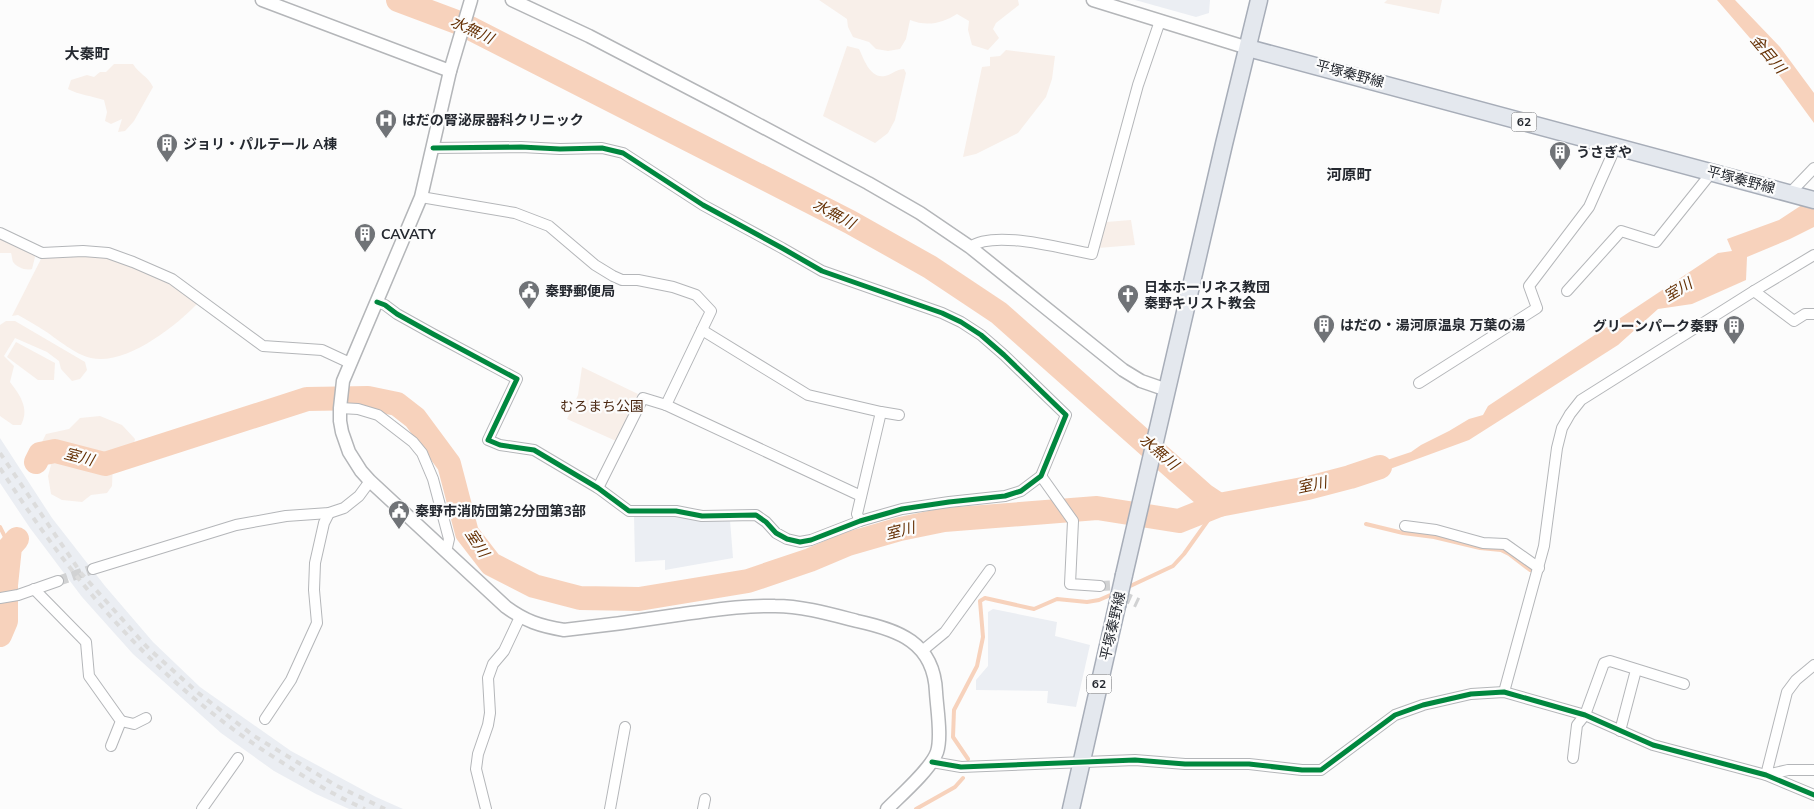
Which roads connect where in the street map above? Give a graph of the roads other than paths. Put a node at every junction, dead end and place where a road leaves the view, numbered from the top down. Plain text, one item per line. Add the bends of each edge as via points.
1 (262, 0) edge
2 (471, 0) edge
3 (512, 0) edge
4 (1093, 0) edge
5 (1259, 0) edge
6 (1160, 21) junction
7 (1248, 48) junction
8 (451, 68) junction
9 (1616, 146) junction
10 (434, 148) junction
11 (1814, 168) edge
12 (1712, 172) junction
13 (1801, 196) edge
14 (422, 197) junction
15 (0, 233) edge
16 (970, 247) junction
17 (1814, 255) edge
18 (1567, 291) dead end
19 (1754, 291) junction
20 (377, 302) junction
21 (1814, 314) edge
22 (702, 330) junction
23 (350, 363) junction
24 (1419, 383) dead end
25 (1167, 390) junction
26 (666, 405) junction
27 (340, 407) junction
28 (882, 412) junction
29 (899, 415) dead end
30 (1042, 476) junction
31 (370, 481) junction
32 (598, 488) junction
33 (861, 496) junction
34 (329, 513) junction
35 (860, 521) junction
36 (1405, 526) dead end
37 (446, 552) junction
38 (1539, 568) junction
39 (93, 569) tunnel mouth
40 (990, 570) dead end
41 (58, 581) tunnel mouth
42 (1100, 586) tunnel mouth
43 (34, 589) junction
44 (0, 598) edge
45 (520, 617) junction
46 (922, 651) junction
47 (1814, 665) edge
48 (1636, 670) junction
49 (1684, 684) dead end
50 (1504, 692) junction
51 (1585, 714) junction
52 (146, 718) dead end
53 (265, 720) dead end
54 (121, 721) junction
55 (625, 727) dead end
56 (1620, 730) junction
57 (111, 746) dead end
58 (238, 758) dead end
59 (1573, 758) dead end
60 (932, 762) junction
61 (1082, 762) junction
62 (1814, 770) edge
63 (1766, 775) junction
64 (1814, 795) edge
65 (207, 807) edge
66 (486, 809) edge
67 (610, 809) edge
68 (887, 809) edge
69 (1071, 809) edge

1 - 8 street
2 - 8 street
3 - 16 street via 589,36 868,183
4 - 6 street
5 - 7 main road
6 - 7 street
6 - 16 street via 1138,85 1092,254 1004,238
7 - 9 main road, 平塚秦野線 / 62
7 - 25 main road, 62
8 - 10 street
9 - 12 main road, 平塚秦野線 / 62
9 - 24 street via 1589,207 1529,286 1537,308
10 - 14 street
10 - 30 street via 602,148 623,153 703,205 822,272 961,322 1004,355 1066,415
11 - 13 street
12 - 13 main road, 平塚秦野線 / 62
12 - 18 street via 1656,242 1621,231
14 - 20 street
14 - 22 street via 515,213 549,226 613,276 673,287 696,295 711,311
15 - 23 street via 42,252 108,253 134,262 172,279 263,346 322,350
16 - 25 street via 1123,370
17 - 19 street
19 - 21 street via 1794,321 1806,314
19 - 38 street via 1581,400 1570,414 1557,448
20 - 23 street
20 - 32 street via 518,379 488,440 534,450
22 - 26 street
22 - 28 street via 808,395
23 - 27 street via 343,381
25 - 61 main road, 平塚秦野線 / 62, bridge
26 - 32 street via 643,398
26 - 33 street
27 - 31 street via 341,426 349,452
27 - 37 street via 378,415 422,453 433,479 449,539
28 - 29 street
28 - 33 street
30 - 35 street via 1021,491 1005,496 902,510
30 - 42 street via 1073,521 1070,584
31 - 34 street via 352,503
31 - 37 street
32 - 35 street via 629,511 676,511 702,516 756,515 787,540 800,542
33 - 35 street via 857,514
34 - 39 street via 286,516 236,525
34 - 53 street via 315,564 317,623 291,680
36 - 38 street via 1436,530 1483,543 1506,544
37 - 45 street
38 - 50 street
40 - 46 street via 945,632
41 - 43 street
43 - 44 street
43 - 54 street via 86,642 89,676
45 - 46 street via 540,626 564,630 738,607 776,606 810,610 888,628 906,637
45 - 66 street via 488,678 490,713 476,769
46 - 60 street via 936,684 939,742
47 - 63 street via 1787,692
48 - 49 street
48 - 51 street via 1610,661 1604,663
48 - 56 street
50 - 51 street
50 - 61 street via 1471,694 1395,715 1321,770 1135,760
51 - 56 street
51 - 59 street via 1577,725
52 - 54 street via 134,724
54 - 57 street
55 - 67 street
56 - 63 street via 1653,745
58 - 65 street
60 - 61 street via 961,767
60 - 68 street
61 - 69 main road, 平塚秦野線 / 62
62 - 63 street via 1788,770
63 - 64 street

